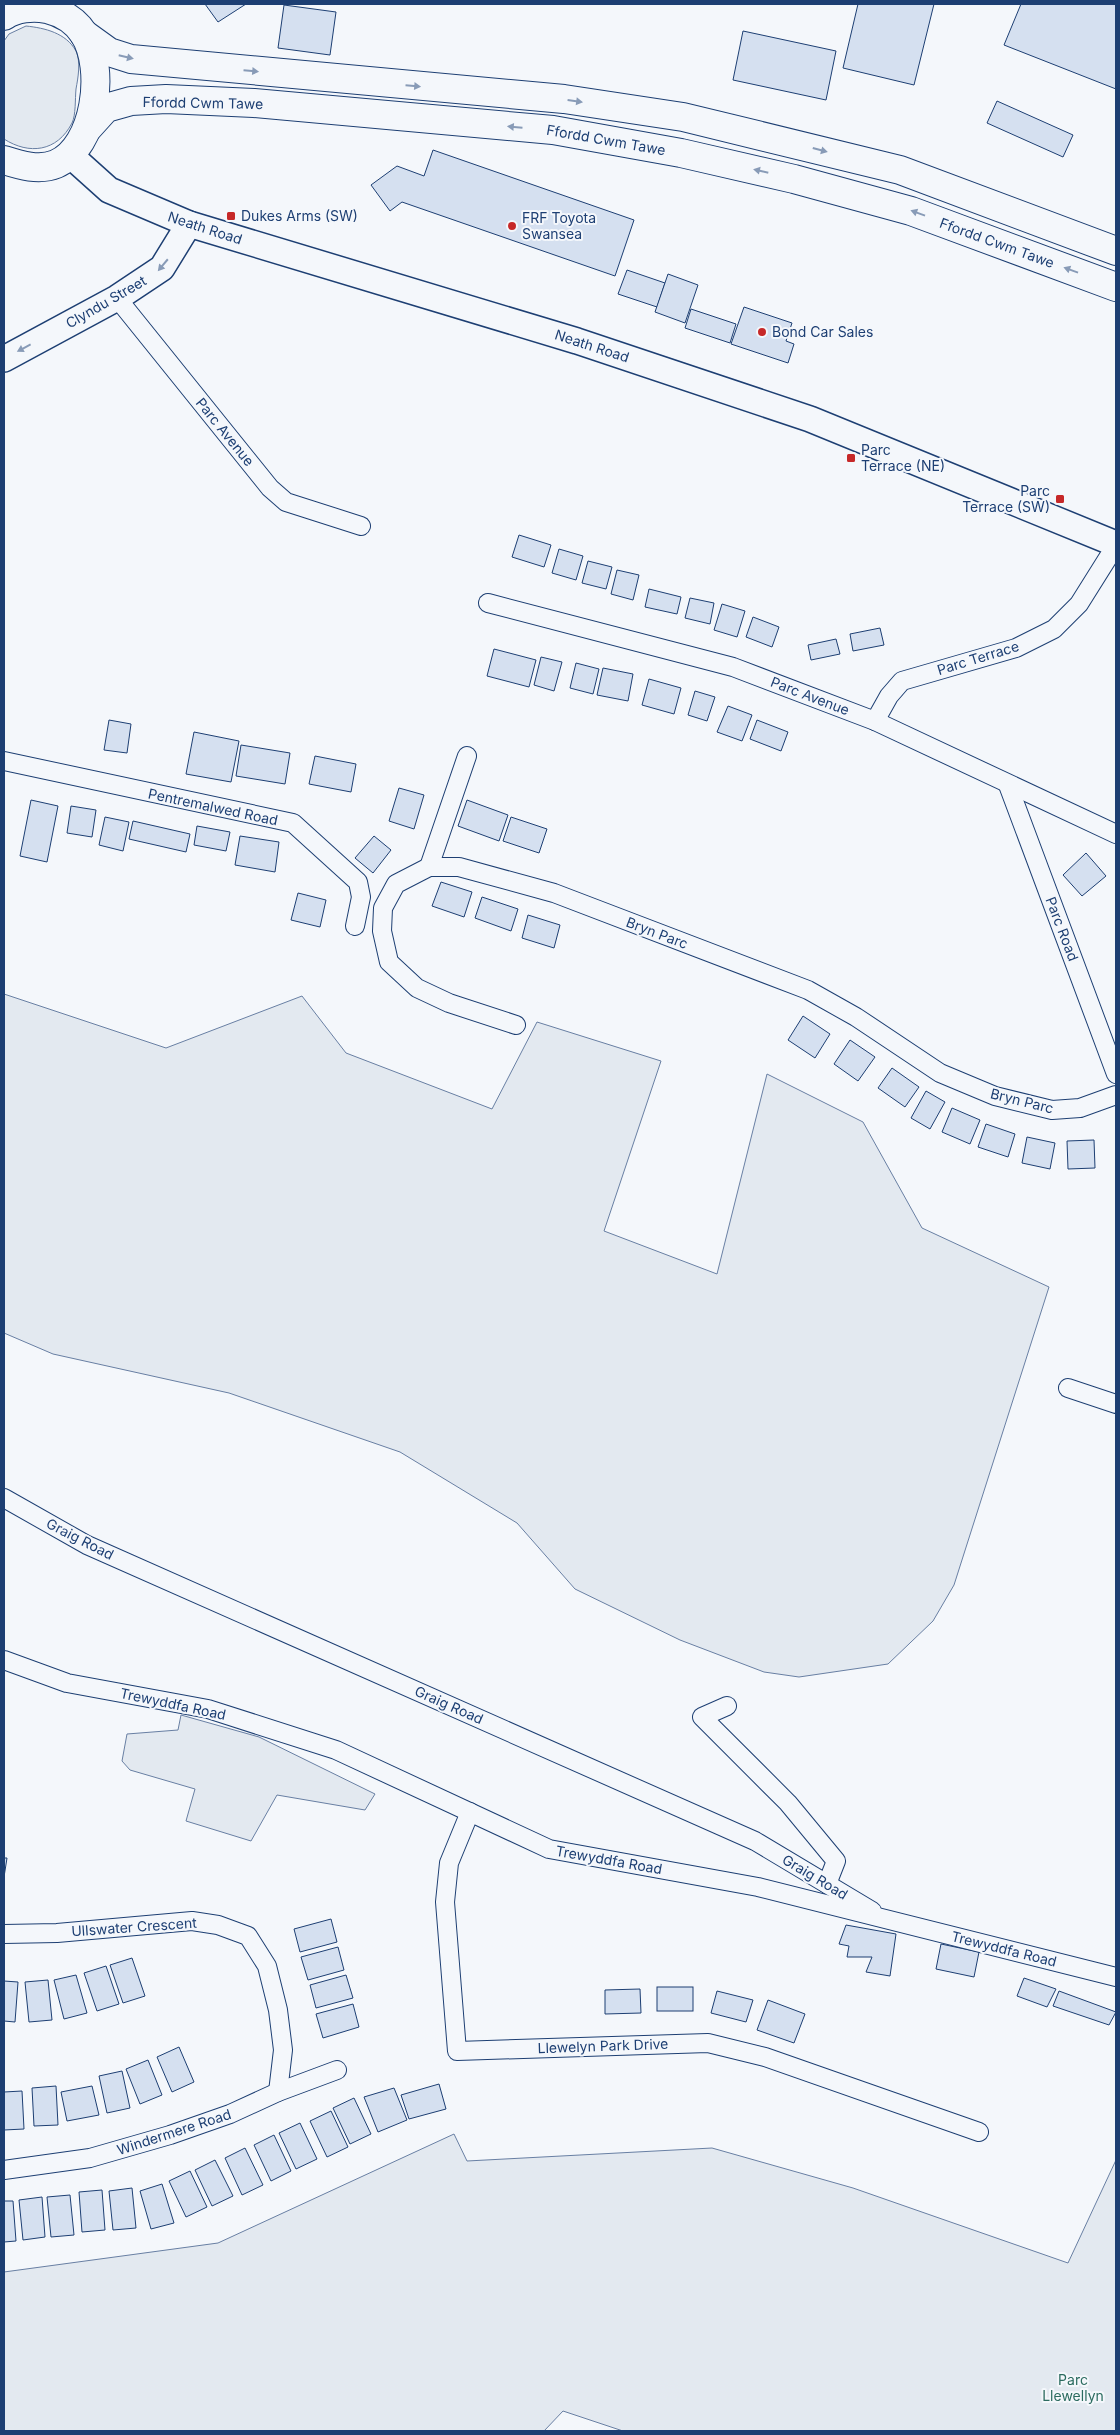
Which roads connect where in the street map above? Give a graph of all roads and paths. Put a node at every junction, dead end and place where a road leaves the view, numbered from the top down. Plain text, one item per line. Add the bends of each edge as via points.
1 (11, 10) edge
2 (81, 22) edge
3 (87, 129) junction
4 (70, 156) junction
5 (4, 160) edge
6 (189, 224) junction
7 (1116, 251) edge
8 (1116, 286) edge
9 (117, 298) junction
10 (4, 359) edge
11 (362, 526) dead end
12 (1116, 545) edge
13 (488, 603) dead end
14 (875, 721) junction
15 (467, 756) dead end
16 (4, 761) edge
17 (1008, 785) junction
18 (1116, 834) edge
19 (429, 867) junction
20 (355, 926) dead end
21 (516, 1025) dead end
22 (1116, 1074) edge
23 (1116, 1095) edge
24 (1068, 1388) dead end
25 (1116, 1404) edge
26 (4, 1498) edge
27 (4, 1660) edge
28 (727, 1706) dead end
29 (470, 1812) junction
30 (827, 1884) junction
31 (889, 1921) junction
32 (4, 1934) edge
33 (1116, 1977) edge
34 (337, 2070) dead end
35 (278, 2092) junction
36 (979, 2132) dead end
37 (4, 2170) edge

1 - 2 main road via 39,7
2 - 3 main road via 95,60 94,92
2 -> 7 main road via 109,52 131,59 564,99 684,117 900,170
3 - 4 main road
8 -> 3 main road, Ffordd Cwm Tawe via 911,211 785,176 554,130 254,103 166,99 131,101 106,108
4 - 5 main road via 55,165 39,167
4 - 6 main road, Neath Road via 109,190
6 -> 9 main road, Clyndu Street via 162,268
6 - 12 main road, Neath Road via 577,340 810,419
9 -> 10 main road, Clyndu Street
9 - 11 street, Parc Avenue via 270,488 286,502
12 - 14 street, Parc Terrace via 1079,604 1054,629 1016,648 902,681
13 - 14 street, Parc Avenue via 733,667
14 - 17 street, Parc Avenue
15 - 19 street
16 - 20 street, Pentremalwed Road via 293,823 358,882 361,897
17 - 18 street, Parc Avenue
17 - 22 street, Parc Road
19 - 21 street, Bryn Parc via 396,884 383,908 382,931 389,962 417,988 448,1003
19 - 23 street, Bryn Parc via 459,867 554,893 808,990 856,1017 940,1073 995,1096 1052,1110 1080,1108
24 - 25 street
26 - 30 street, Graig Road via 87,1545 755,1841
27 - 29 street, Trewyddfa Road via 67,1683 208,1709 336,1750
28 - 30 street via 702,1717 788,1803 836,1861
29 - 31 street, Trewyddfa Road via 549,1849 758,1887
29 - 36 street, Llewelyn Park Drive via 449,1863 445,1902 457,2051 708,2043 765,2057
30 - 31 street, Graig Road
31 - 33 street, Trewyddfa Road
32 - 35 street, Ullswater Crescent via 56,1933 192,1921 218,1925 248,1936 267,1966 278,2010 283,2050
34 - 35 street, Windermere Road
35 - 37 street, Windermere Road via 230,2114 108,2153

